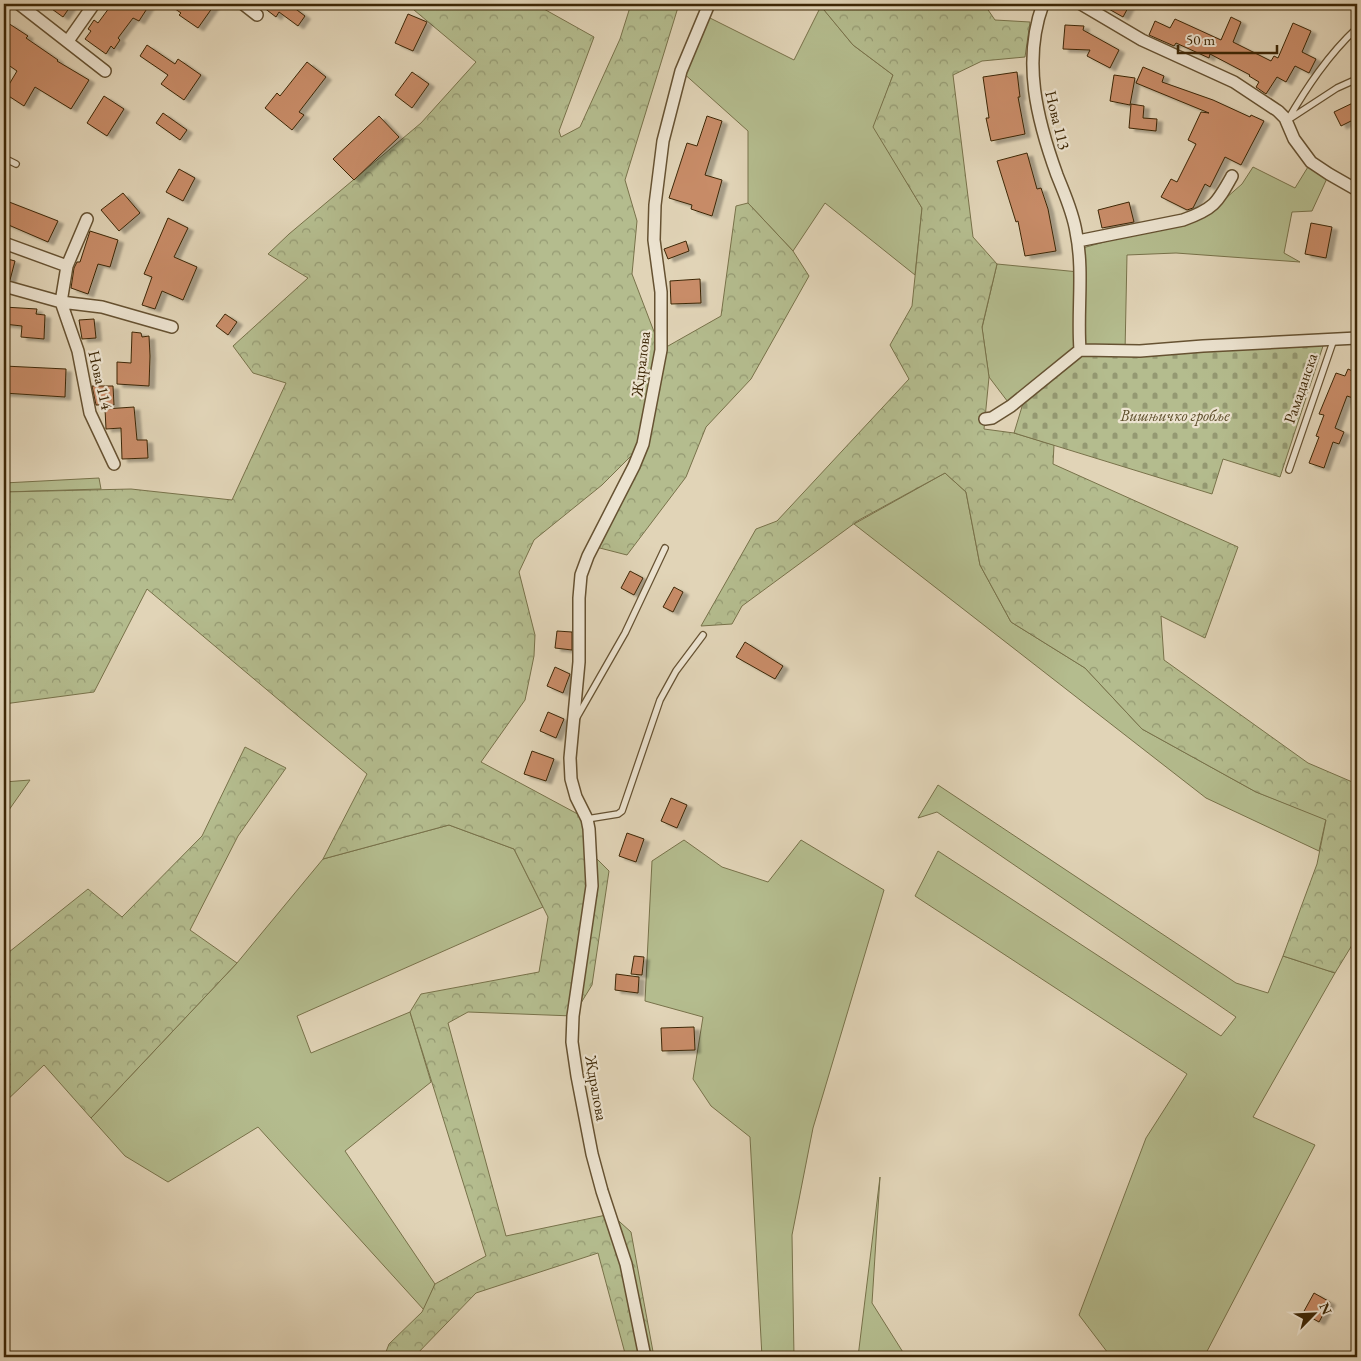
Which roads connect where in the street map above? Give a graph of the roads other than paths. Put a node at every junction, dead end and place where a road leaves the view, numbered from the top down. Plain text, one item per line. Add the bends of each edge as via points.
1 (19, 4) edge
2 (94, 4) edge
3 (243, 4) edge
4 (708, 4) edge
5 (1043, 4) edge
6 (1081, 4) edge
7 (258, 15) dead end
8 (1357, 28) edge
9 (68, 41) junction
10 (105, 72) dead end
11 (1357, 79) edge
12 (1287, 121) junction
13 (4, 158) edge
14 (16, 164) dead end
15 (1232, 176) dead end
16 (1357, 190) edge
17 (87, 219) dead end
18 (1078, 241) junction
19 (4, 242) edge
20 (67, 266) junction
21 (4, 286) edge
22 (61, 302) junction
23 (172, 327) dead end
24 (1357, 338) edge
25 (1334, 339) junction
26 (1080, 350) junction
27 (985, 419) dead end
28 (114, 464) dead end
29 (1289, 470) dead end
30 (665, 548) dead end
31 (702, 635) dead end
32 (574, 722) junction
33 (586, 819) junction
34 (645, 1357) edge

1 - 9 street
2 - 9 street
3 - 7 street
4 - 32 street, Ждралова via 681,71 663,141 654,240 661,292 661,350 643,444 581,575 580,662
5 - 18 street, Нова 113 via 1036,26 1032,79 1046,144
6 - 12 street via 1142,40 1234,82 1278,111
8 - 12 lane via 1324,63
9 - 10 street
11 - 12 lane via 1337,88
12 - 16 street via 1294,138 1311,162
13 - 14 lane
15 - 18 street via 1218,200 1200,214
17 - 20 street, Нова 114
18 - 26 street, Нова 113
19 - 20 street
20 - 22 street, Нова 114
21 - 22 street
22 - 23 street via 102,308
22 - 28 street, Нова 114 via 78,351 90,413
24 - 25 street, Рамаданска
25 - 26 street via 1140,351
25 - 29 lane, Рамаданска
26 - 27 street via 1010,406
30 - 32 lane, Ждралова via 625,633
31 - 33 lane via 660,700 622,811
32 - 33 street, Ждралова via 571,779
33 - 34 street, Ждралова via 592,886 572,1042 592,1154 626,1264

